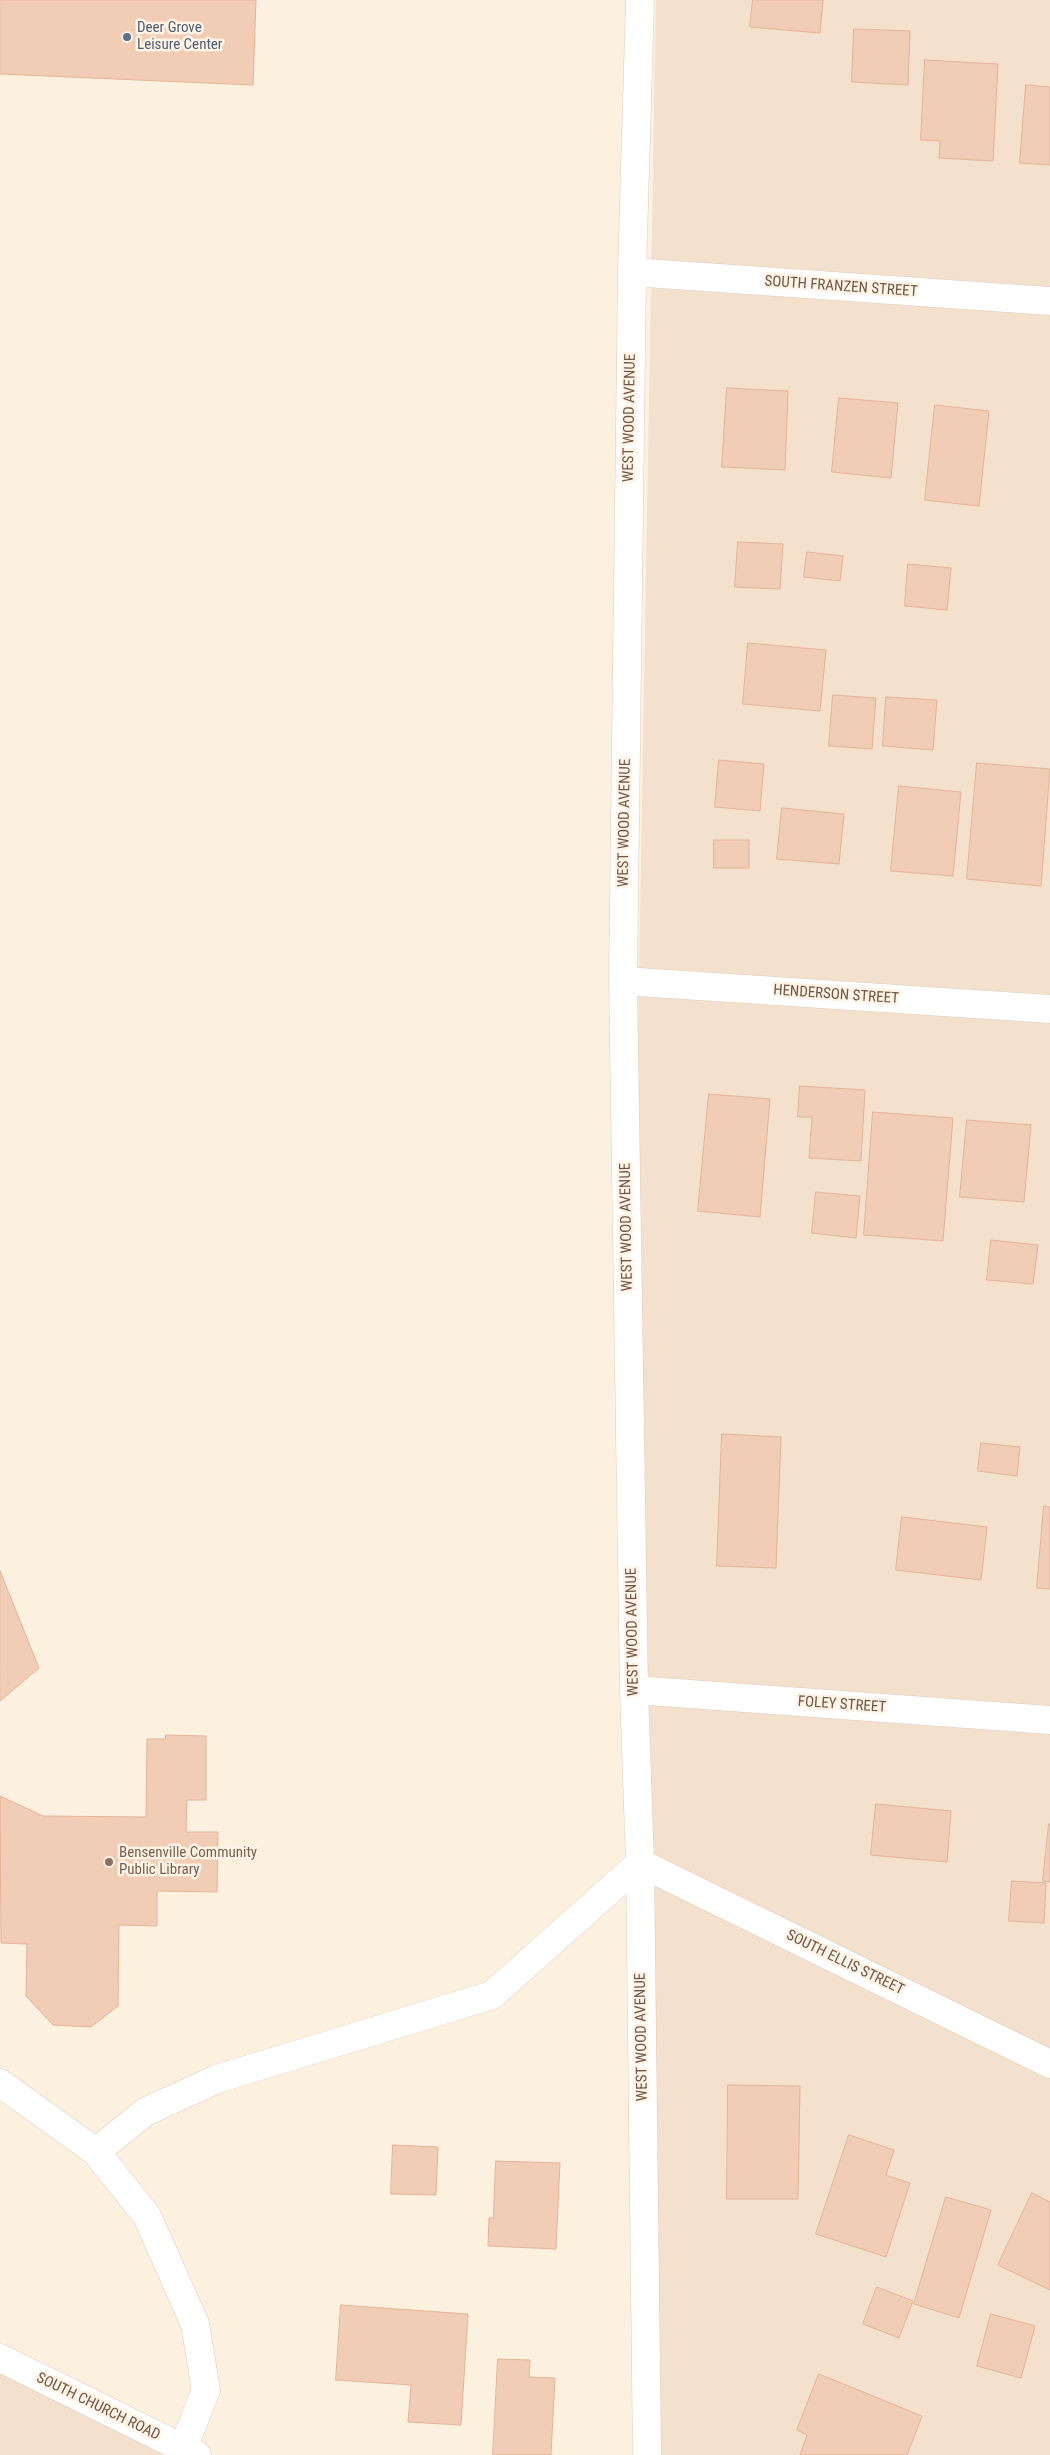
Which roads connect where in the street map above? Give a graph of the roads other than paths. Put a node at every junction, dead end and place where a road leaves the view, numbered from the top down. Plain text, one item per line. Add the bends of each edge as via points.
1 (640, 0) edge
2 (632, 272) junction
3 (1050, 301) edge
4 (623, 981) junction
5 (1050, 1009) edge
6 (634, 1690) junction
7 (1050, 1720) edge
8 (640, 1863) junction
9 (1050, 2064) edge
10 (0, 2084) edge
11 (96, 2152) junction
12 (0, 2358) edge
13 (190, 2452) edge
14 (647, 2455) edge

1 - 2 street, WEST WOOD AVENUE
2 - 3 street, SOUTH FRANZEN STREET
2 - 4 street, WEST WOOD AVENUE
4 - 5 street, HENDERSON STREET
4 - 6 street, WEST WOOD AVENUE
6 - 7 street, FOLEY STREET
6 - 8 street, WEST WOOD AVENUE
8 - 9 street, SOUTH ELLIS STREET
8 - 11 street via 492,1995 217,2078 144,2112
8 - 14 street, WEST WOOD AVENUE
10 - 11 street
11 - 13 street via 147,2216 196,2324 206,2390
12 - 13 street, SOUTH CHURCH ROAD

